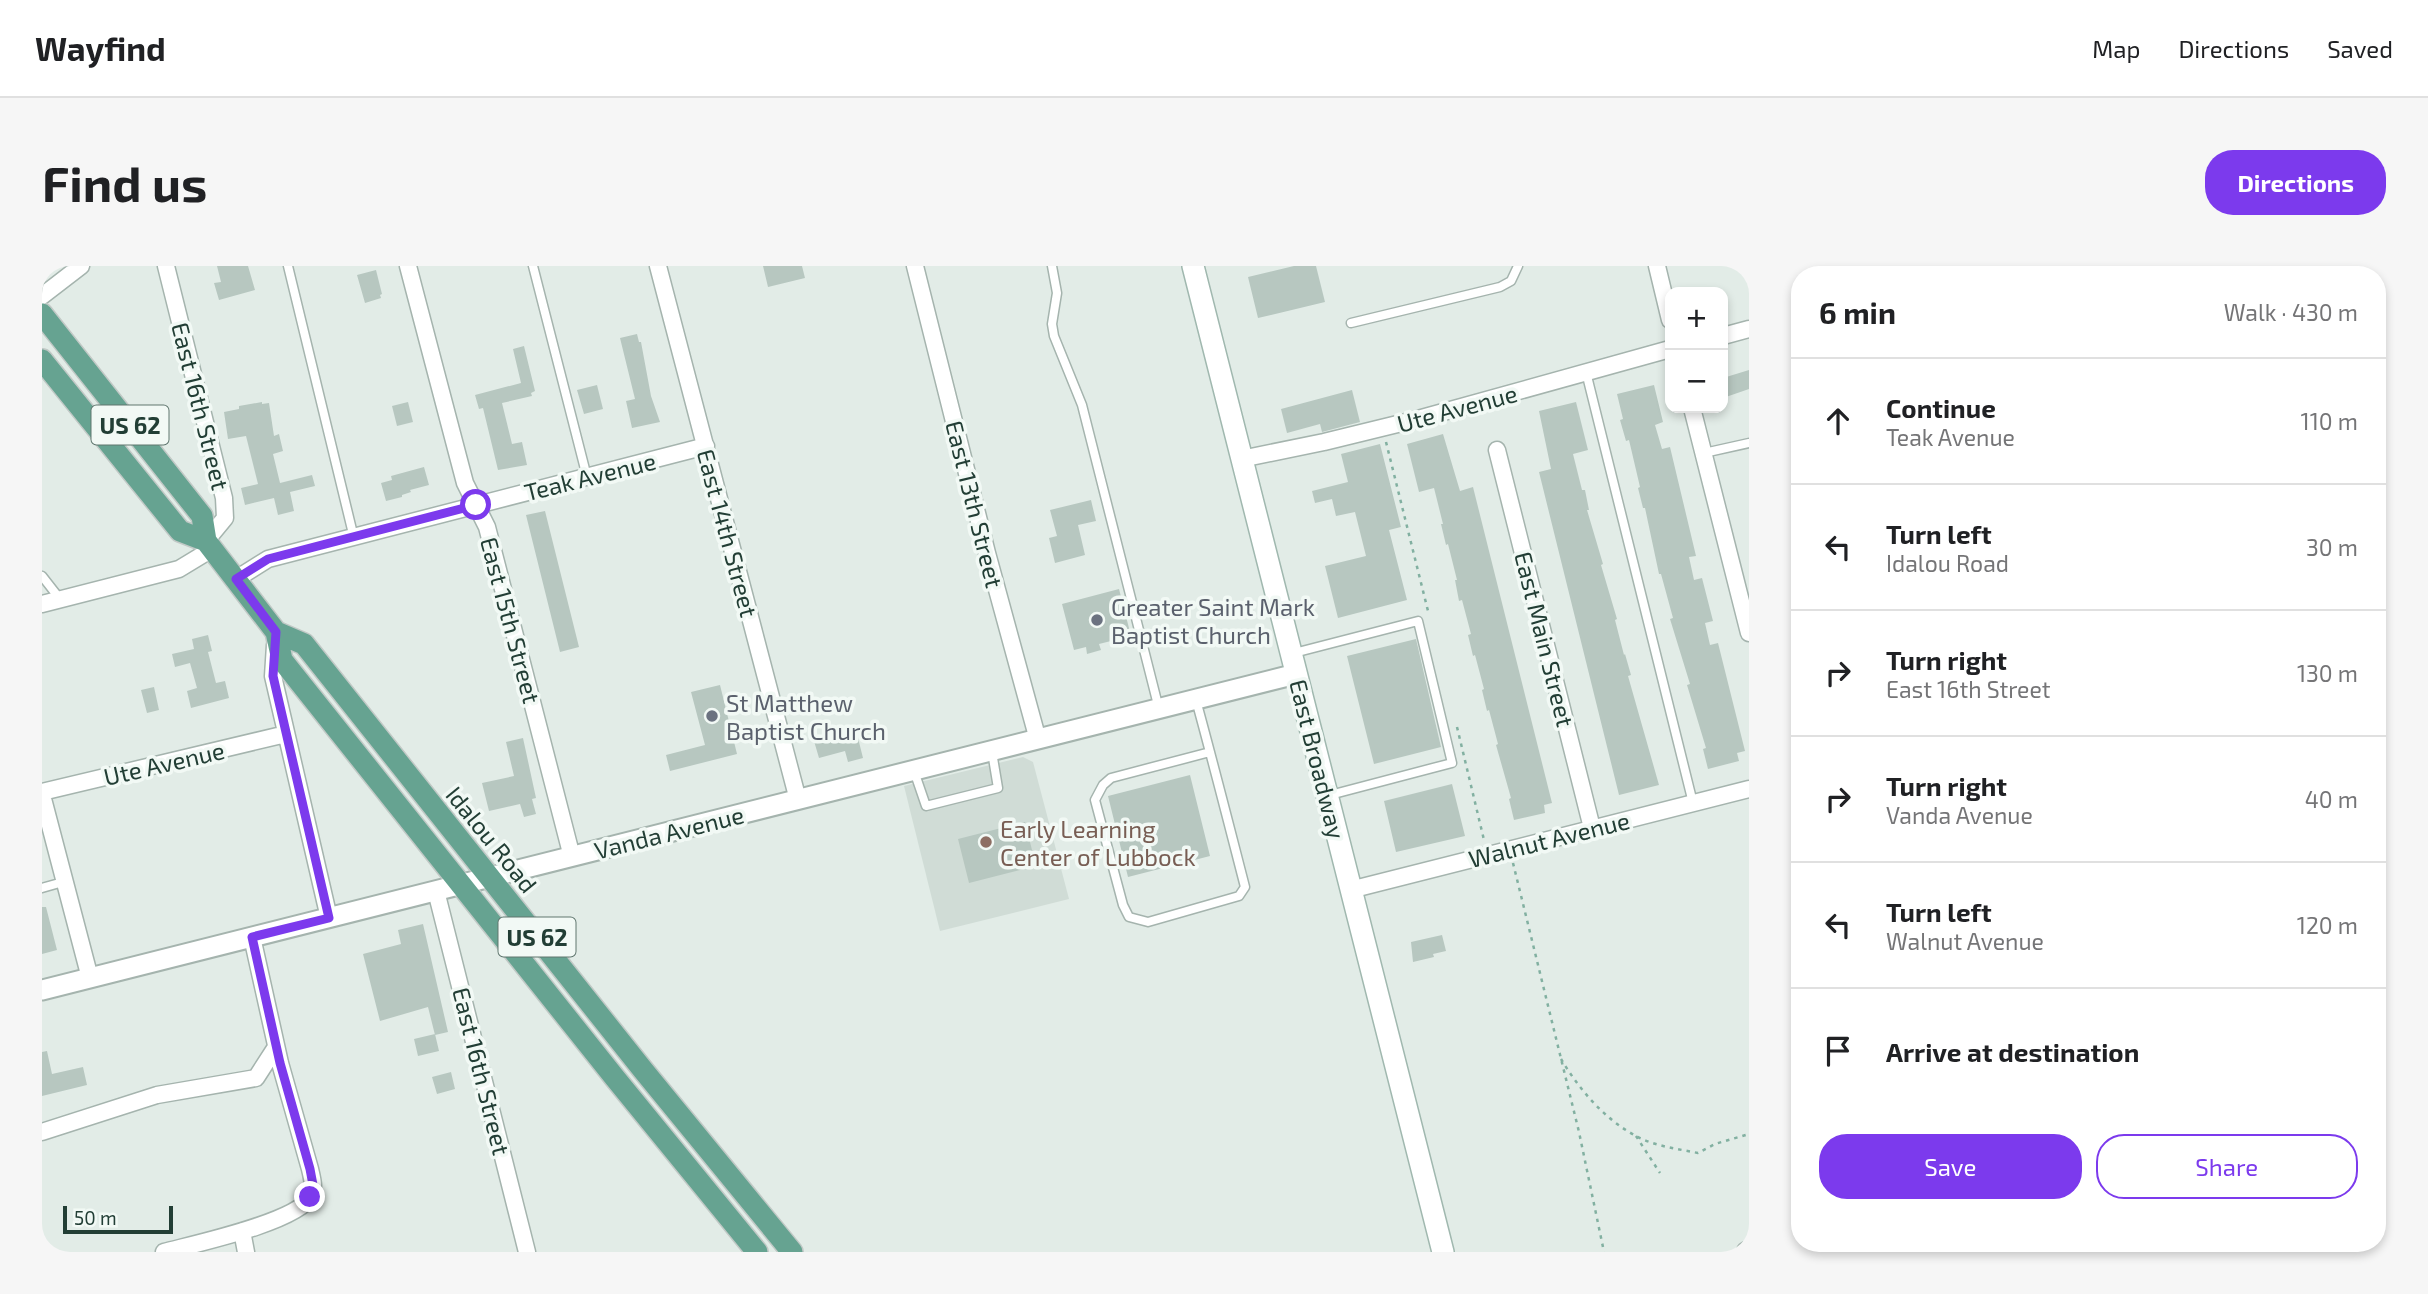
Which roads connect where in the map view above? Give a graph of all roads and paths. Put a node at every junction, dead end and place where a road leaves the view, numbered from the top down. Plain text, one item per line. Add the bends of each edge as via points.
1 (81, 266) edge
2 (166, 266) edge
3 (288, 266) edge
4 (408, 266) edge
5 (533, 266) edge
6 (658, 266) edge
7 (915, 266) edge
8 (1052, 266) edge
9 (1193, 266) edge
10 (1518, 266) edge
11 (1657, 266) edge
12 (42, 296) edge
13 (1665, 299) edge
14 (42, 314) edge
15 (1351, 323) dead end
16 (1749, 329) edge
17 (1728, 334) edge
18 (1666, 350) edge
19 (42, 360) edge
20 (1586, 372) junction
21 (1693, 413) edge
22 (1749, 443) edge
23 (706, 446) junction
24 (1497, 450) dead end
25 (1704, 453) junction
26 (1241, 459) junction
27 (587, 477) junction
28 (476, 505) junction
29 (354, 538) junction
30 (209, 545) junction
31 (1749, 561) edge
32 (1732, 565) junction
33 (42, 576) edge
34 (236, 579) junction
35 (60, 599) junction
36 (42, 604) edge
37 (276, 632) junction
38 (1749, 633) edge
39 (1293, 664) junction
40 (1196, 700) junction
41 (1159, 709) junction
42 (286, 734) junction
43 (1038, 740) junction
44 (992, 752) junction
45 (1210, 752) junction
46 (914, 771) junction
47 (1749, 789) edge
48 (42, 793) edge
49 (1328, 796) junction
50 (798, 800) junction
51 (1693, 803) junction
52 (1591, 828) junction
53 (1510, 849) junction
54 (572, 857) junction
55 (490, 878) junction
56 (63, 882) junction
57 (462, 885) junction
58 (42, 888) edge
59 (1350, 890) junction
60 (436, 891) junction
61 (329, 918) junction
62 (252, 937) junction
63 (90, 978) junction
64 (42, 990) edge
65 (276, 1047) junction
66 (1559, 1056) junction
67 (42, 1132) edge
68 (1749, 1134) edge
69 (1636, 1136) junction
70 (1660, 1172) dead end
71 (242, 1231) junction
72 (164, 1252) edge
73 (246, 1252) edge
74 (527, 1252) edge
75 (757, 1252) edge
76 (792, 1252) edge
77 (1443, 1252) edge
78 (1604, 1252) edge

1 - 12 street
2 - 30 street, East 16th Street via 224,498 225,518
3 - 29 lane
4 - 28 street, East 15th Street via 465,483
5 - 27 lane
6 - 23 street, East 14th Street
7 - 43 street, East 13th Street
8 - 41 lane via 1057,293 1054,336 1082,405
9 - 26 main road, East Broadway
10 - 15 lane via 1511,281 1500,287
11 - 13 street
14 - 30 main road, Idalou Road / US 62 via 202,516
16 - 17 street
18 - 20 street, Ute Avenue
19 - 30 main road, Idalou Road / US 62 via 180,531
20 - 26 street, Ute Avenue via 1383,428
20 - 51 lane
21 - 25 street
22 - 25 lane
23 - 27 street, Teak Avenue
23 - 50 street, East 14th Street
24 - 52 street, East Main Street
25 - 32 street
26 - 39 main road, East Broadway
27 - 28 street, Teak Avenue
28 - 29 street, Teak Avenue
28 - 54 street, East 15th Street via 487,527
29 - 34 street, Teak Avenue via 268,559
30 - 34 main road, Idalou Road / US 62
30 - 35 street via 179,569
31 - 32 street
32 - 38 street
33 - 35 lane
34 - 37 main road, Idalou Road / US 62
35 - 36 street
37 - 42 street via 273,676
37 - 55 main road, Idalou Road / US 62 via 304,644
37 - 57 main road, Idalou Road / US 62 via 282,660
39 - 40 street, Vanda Avenue
39 - 49 main road, East Broadway
39 - 49 lane via 1418,621 1452,763
40 - 41 street, Vanda Avenue
40 - 45 lane
41 - 43 street, Vanda Avenue
42 - 48 street, Ute Avenue
42 - 61 street
43 - 44 street, Vanda Avenue
44 - 46 street, Vanda Avenue
44 - 46 lane via 998,788 926,806
45 - 45 lane via 1243,892 1148,922 1129,917 1096,794 1111,778
46 - 50 street, Vanda Avenue
47 - 51 street, Walnut Avenue
48 - 56 street
49 - 59 main road, East Broadway
50 - 54 street, Vanda Avenue
51 - 52 street, Walnut Avenue
52 - 53 street, Walnut Avenue
53 - 59 street, Walnut Avenue
53 - 66 path
54 - 55 street, Vanda Avenue
55 - 57 street, Vanda Avenue
55 - 76 main road, Idalou Road / US 62
56 - 58 lane
56 - 63 street
57 - 60 street, Vanda Avenue
57 - 75 main road, Idalou Road / US 62
59 - 77 main road, East Broadway
60 - 61 street, Vanda Avenue
60 - 74 street, East 16th Street
61 - 62 street, Vanda Avenue
62 - 63 street, Vanda Avenue
62 - 65 street
63 - 64 street, Vanda Avenue
65 - 67 street via 256,1078 157,1096
65 - 71 street via 313,1185 302,1207
66 - 69 path via 1597,1107
66 - 78 path
68 - 69 path via 1699,1153
69 - 70 path
71 - 72 street
71 - 73 street

